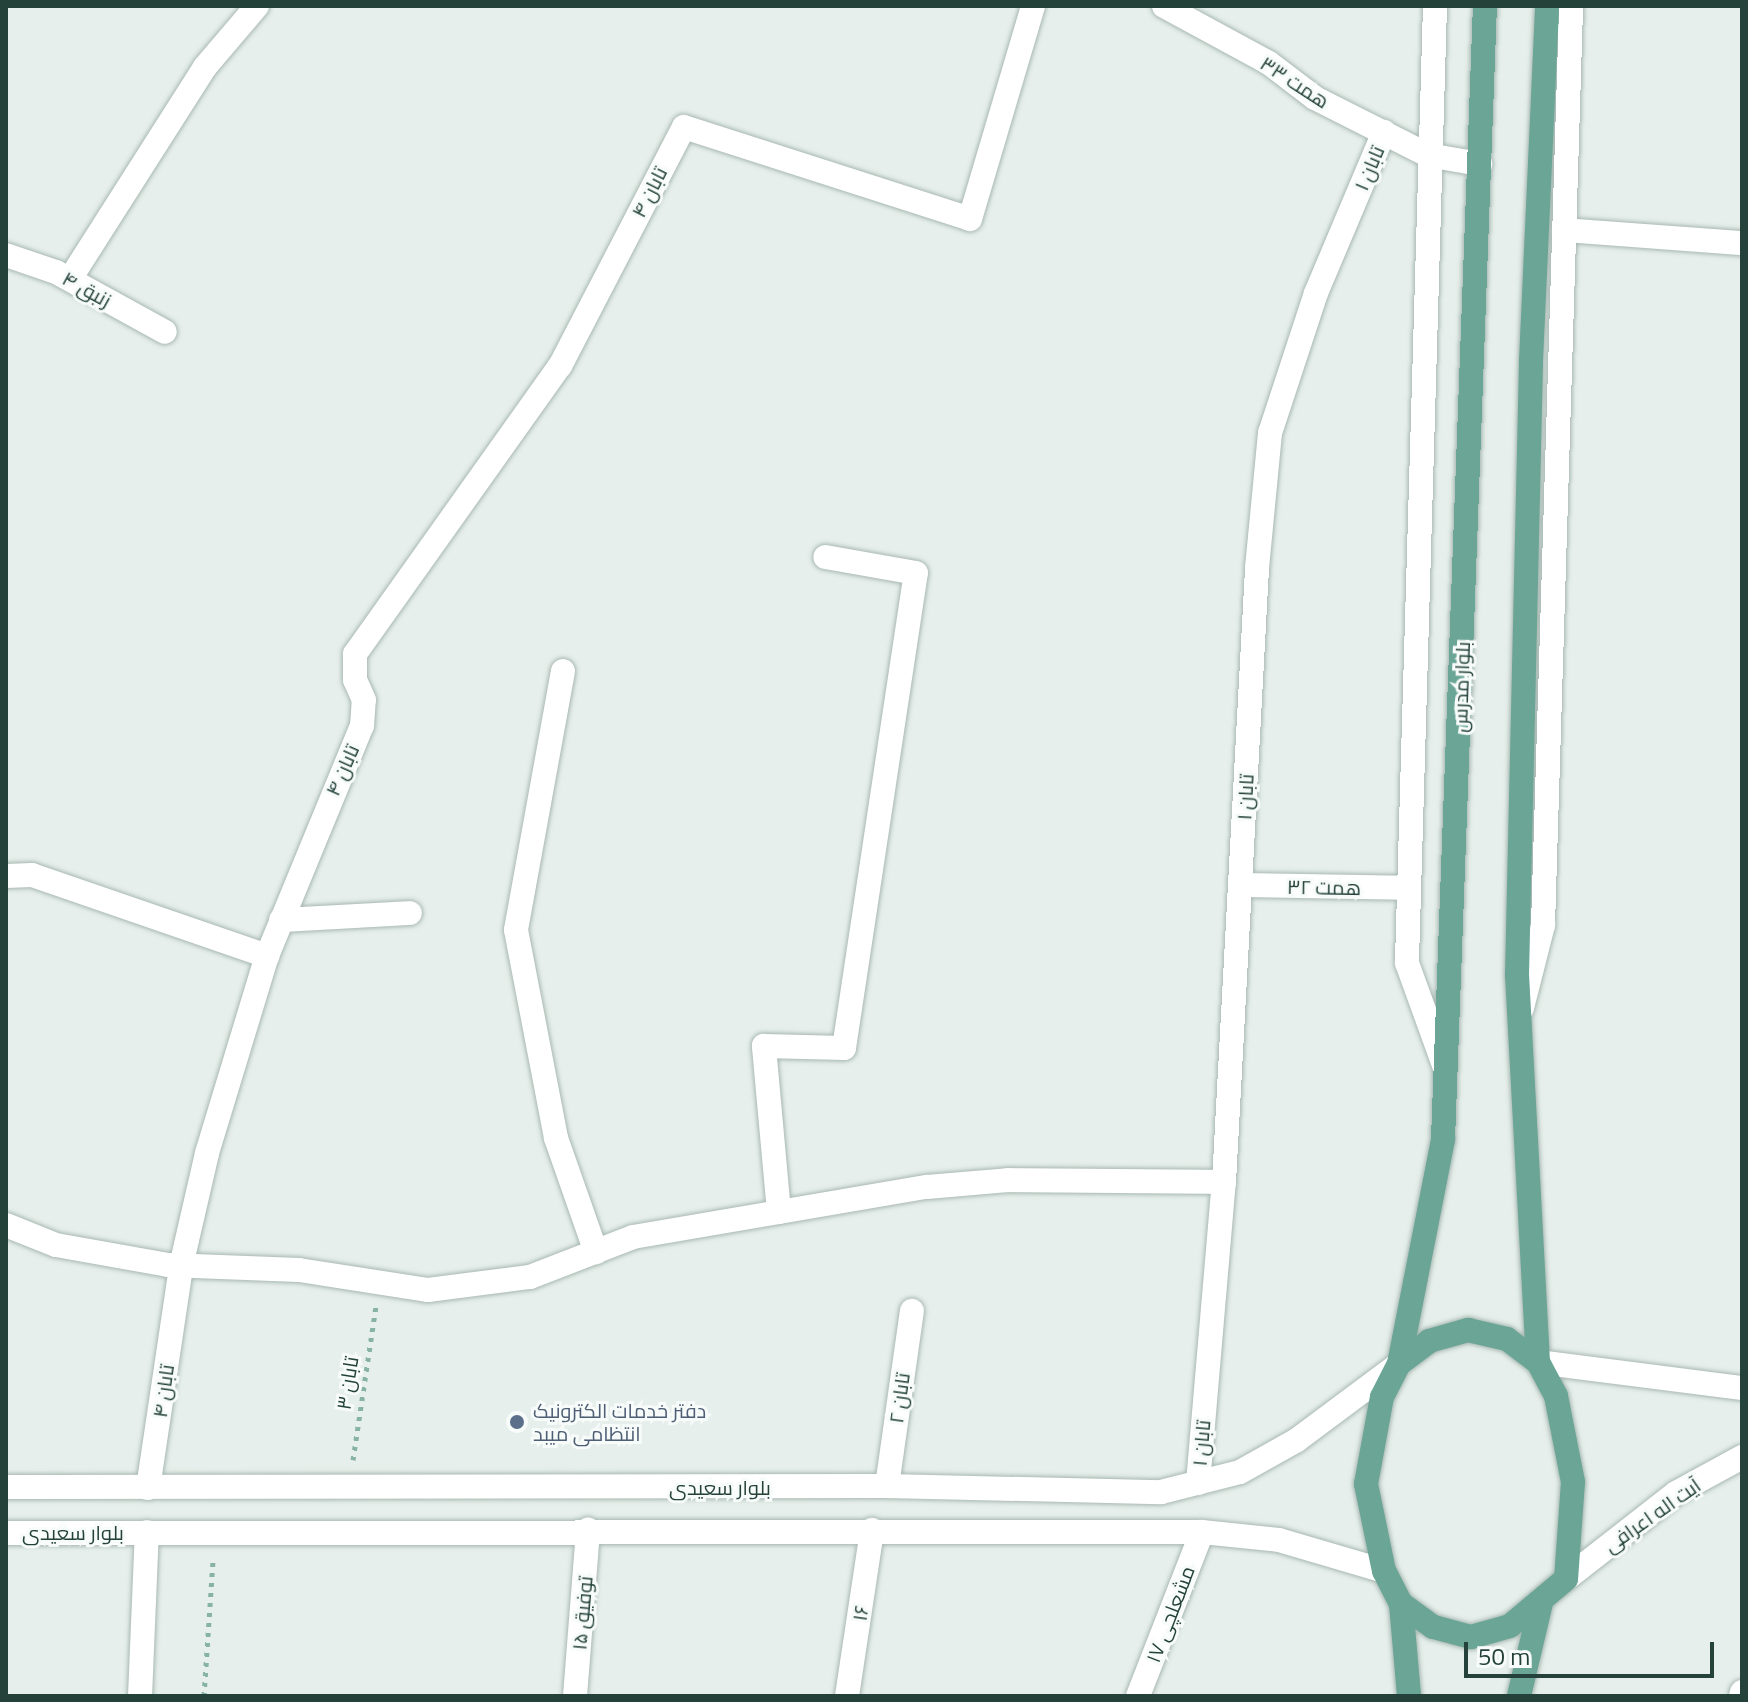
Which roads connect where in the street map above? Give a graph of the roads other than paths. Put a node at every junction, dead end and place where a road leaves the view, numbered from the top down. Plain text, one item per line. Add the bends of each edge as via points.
1 (257, 6) edge
2 (1033, 6) edge
3 (1164, 6) edge
4 (1435, 6) edge
5 (1485, 6) edge
6 (1547, 6) edge
7 (1571, 6) edge
8 (1384, 132) junction
9 (1428, 155) junction
10 (1480, 164) junction
11 (1564, 230) junction
12 (1742, 243) edge
13 (6, 255) edge
14 (70, 279) junction
15 (165, 332) dead end
16 (825, 557) dead end
17 (563, 671) dead end
18 (6, 876) edge
19 (1241, 885) junction
20 (1407, 888) junction
21 (410, 913) dead end
22 (281, 920) junction
23 (267, 956) junction
24 (1520, 1015) junction
25 (1445, 1069) junction
26 (1224, 1182) junction
27 (779, 1212) junction
28 (6, 1225) edge
29 (596, 1252) junction
30 (181, 1266) junction
31 (912, 1311) dead end
32 (1538, 1362) junction
33 (1399, 1364) junction
34 (1742, 1388) edge
35 (1742, 1457) edge
36 (1198, 1483) junction
37 (887, 1486) junction
38 (6, 1487) edge
39 (704, 1487) junction
40 (148, 1488) junction
41 (588, 1530) junction
42 (702, 1530) junction
43 (872, 1530) junction
44 (147, 1532) junction
45 (1202, 1532) junction
46 (6, 1533) edge
47 (1384, 1571) junction
48 (1566, 1579) junction
49 (1541, 1603) junction
50 (1401, 1604) junction
51 (140, 1696) edge
52 (575, 1696) edge
53 (847, 1696) edge
54 (1138, 1696) edge
55 (1409, 1696) edge
56 (1519, 1696) edge

1 - 14 street via 205,67
2 - 22 street, تابان ۴ via 970,219 684,127 560,366 355,654 355,680 364,700 362,726
3 - 8 street, همت ۳۳ via 1269,63 1315,98
4 - 9 street
5 - 10 main road, بلوار مدرس
6 - 24 main road via 1531,361
7 - 11 street
8 - 9 street, همت ۳۳
8 - 19 street, تابان ۱ via 1316,293 1270,433 1257,568
9 - 10 street, همت ۳۳
9 - 20 street
10 - 25 main road, بلوار مدرس
11 - 12 street
11 - 24 street via 1543,925
13 - 14 street, زنبق ۴
14 - 15 street, زنبق ۴
16 - 27 street via 916,573 844,1048 764,1046
17 - 29 street via 516,930 556,1138
18 - 23 street via 32,875
19 - 20 street, همت ۳۲
19 - 26 street, تابان ۱
20 - 25 street via 1407,963
21 - 22 street
22 - 23 street, تابان ۴
23 - 30 street, تابان ۴ via 207,1153
24 - 32 main road via 1523,1164
25 - 33 main road, بلوار مدرس via 1443,1139
26 - 27 street via 1008,1180 927,1187
26 - 36 street, تابان ۱
27 - 29 street via 633,1237
28 - 30 street via 56,1245
29 - 30 street via 530,1277 428,1290 299,1270
30 - 40 street, تابان ۴
31 - 37 street, تابان ۲
32 - 33 main road via 1507,1339 1468,1330 1429,1341
32 - 34 street
32 - 48 main road via 1556,1396 1571,1455
33 - 36 street, بلوار سعیدی via 1297,1440 1240,1472
33 - 47 main road via 1382,1397 1367,1457 1368,1512
35 - 48 street, آیت اله اعرافی via 1676,1493
36 - 37 street, بلوار سعیدی via 1161,1492
37 - 39 street, بلوار سعیدی
38 - 40 street, بلوار سعیدی
39 - 40 street, بلوار سعیدی
39 - 42 street
41 - 42 street, بلوار سعیدی
41 - 44 street, بلوار سعیدی
41 - 52 street, توفیق ۱۵
42 - 43 street, بلوار سعیدی
43 - 45 street, بلوار سعیدی
43 - 53 street, ۱۶
44 - 46 street, بلوار سعیدی
44 - 51 street
45 - 47 street, بلوار سعیدی via 1279,1540
45 - 54 street, مشعلچی ۱۷
47 - 50 main road
48 - 49 main road
49 - 50 main road via 1510,1626 1471,1637 1433,1627
49 - 56 main road
50 - 55 main road

